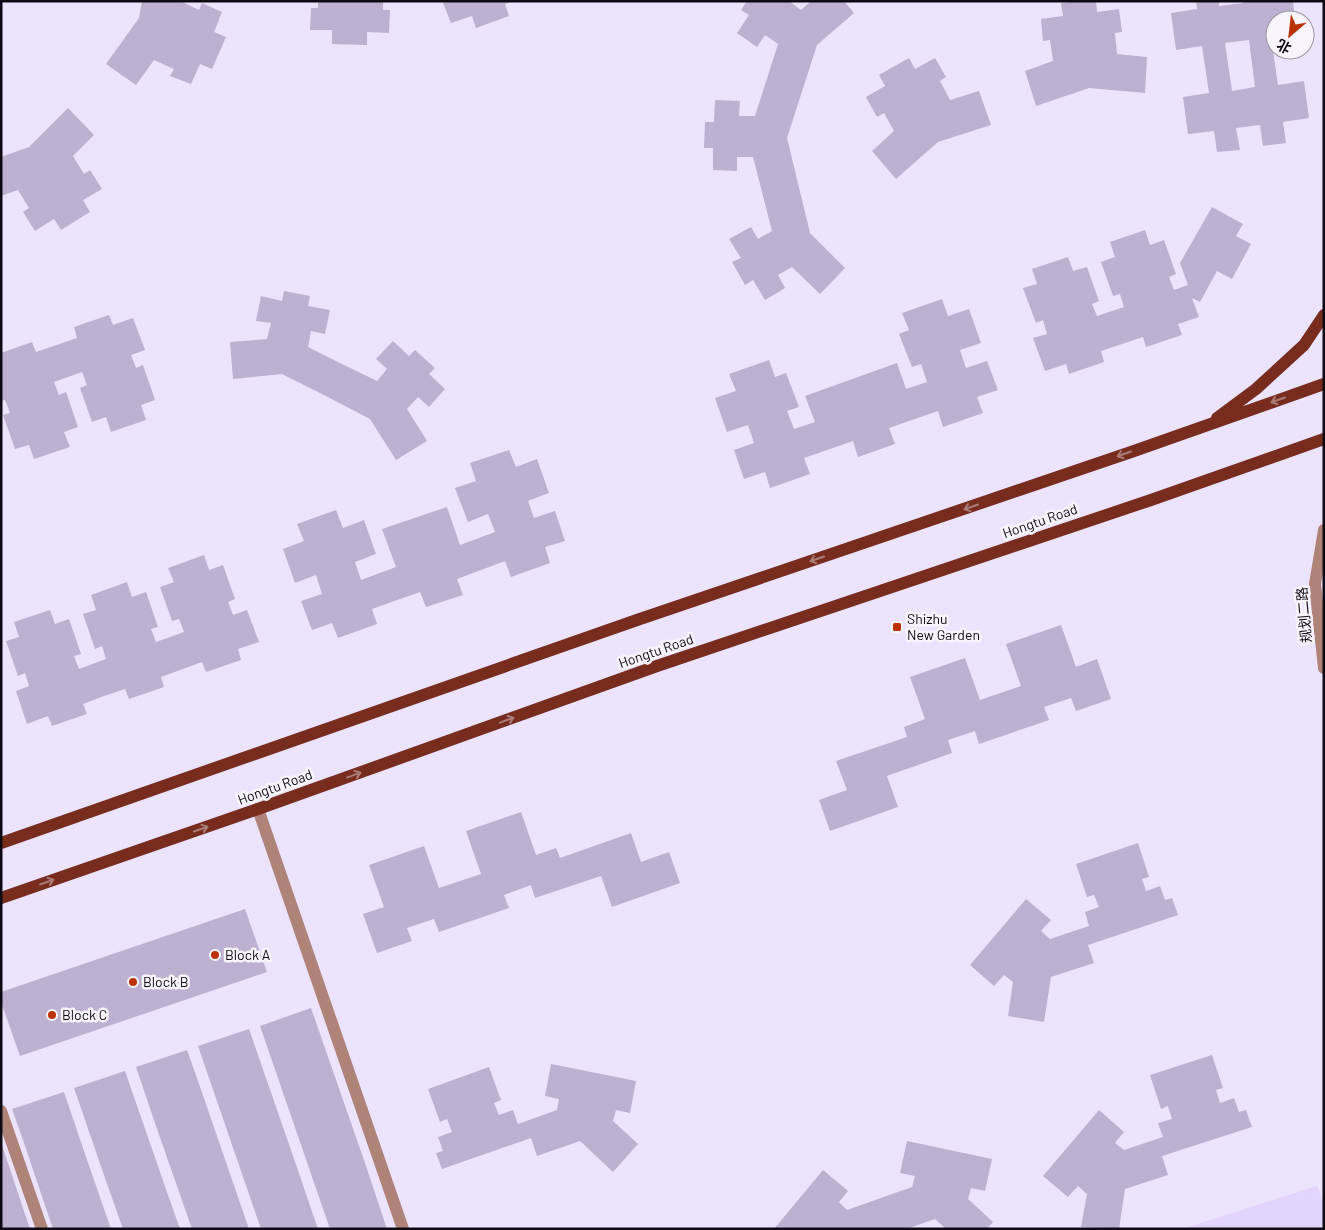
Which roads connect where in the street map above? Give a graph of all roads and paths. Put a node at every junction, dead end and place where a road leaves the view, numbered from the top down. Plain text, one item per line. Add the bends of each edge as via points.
1 (1324, 315) edge
2 (1324, 384) edge
3 (1206, 426) junction
4 (1324, 439) edge
5 (1324, 530) edge
6 (1324, 668) edge
7 (258, 810) junction
8 (1, 838) edge
9 (16, 838) junction
10 (1, 843) edge
11 (1, 898) edge
12 (1, 1111) edge
13 (42, 1229) edge
14 (403, 1229) edge

1 - 3 main road via 1304,345 1256,389
2 -> 3 main road
3 -> 9 main road via 646,617
7 -> 4 main road, Hongtu Road via 657,666
5 - 6 street, 规划二路 via 1315,584
11 -> 7 main road, Hongtu Road
7 - 14 street
8 - 9 street
9 - 10 main road
12 - 13 street

